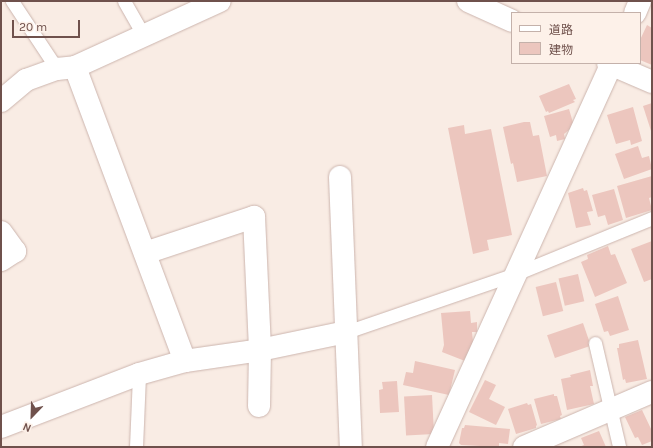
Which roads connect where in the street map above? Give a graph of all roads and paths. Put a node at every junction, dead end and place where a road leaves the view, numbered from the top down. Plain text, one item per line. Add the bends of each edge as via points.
1 (12, 1) edge
2 (124, 1) edge
3 (220, 1) edge
4 (468, 1) edge
5 (640, 1) edge
6 (635, 12) edge
7 (511, 20) edge
8 (144, 36) junction
9 (611, 64) edge
10 (613, 64) edge
11 (66, 68) junction
12 (652, 82) edge
13 (1, 101) edge
14 (340, 178) dead end
15 (652, 218) edge
16 (1, 232) edge
17 (145, 253) junction
18 (1, 260) edge
19 (515, 274) junction
20 (346, 332) junction
21 (595, 343) dead end
22 (260, 350) junction
23 (185, 362) junction
24 (140, 374) junction
25 (652, 392) edge
26 (259, 406) dead end
27 (610, 410) junction
28 (1, 427) edge
29 (619, 446) dead end
30 (136, 447) edge
31 (351, 447) edge
32 (437, 447) edge
33 (524, 447) edge

1 - 11 lane
2 - 8 lane
3 - 8 street
4 - 7 street
5 - 6 street
8 - 11 street
9 - 19 street
10 - 12 street
11 - 13 street via 26,80
11 - 17 street
14 - 20 street
15 - 19 lane
16 - 18 street via 15,251
17 - 22 street via 254,217
17 - 23 street
19 - 20 lane
19 - 32 street
20 - 22 street
20 - 31 street
21 - 27 lane
22 - 23 street
22 - 26 street
23 - 24 street
24 - 28 street
24 - 30 lane
25 - 27 street
27 - 29 lane
27 - 33 street

